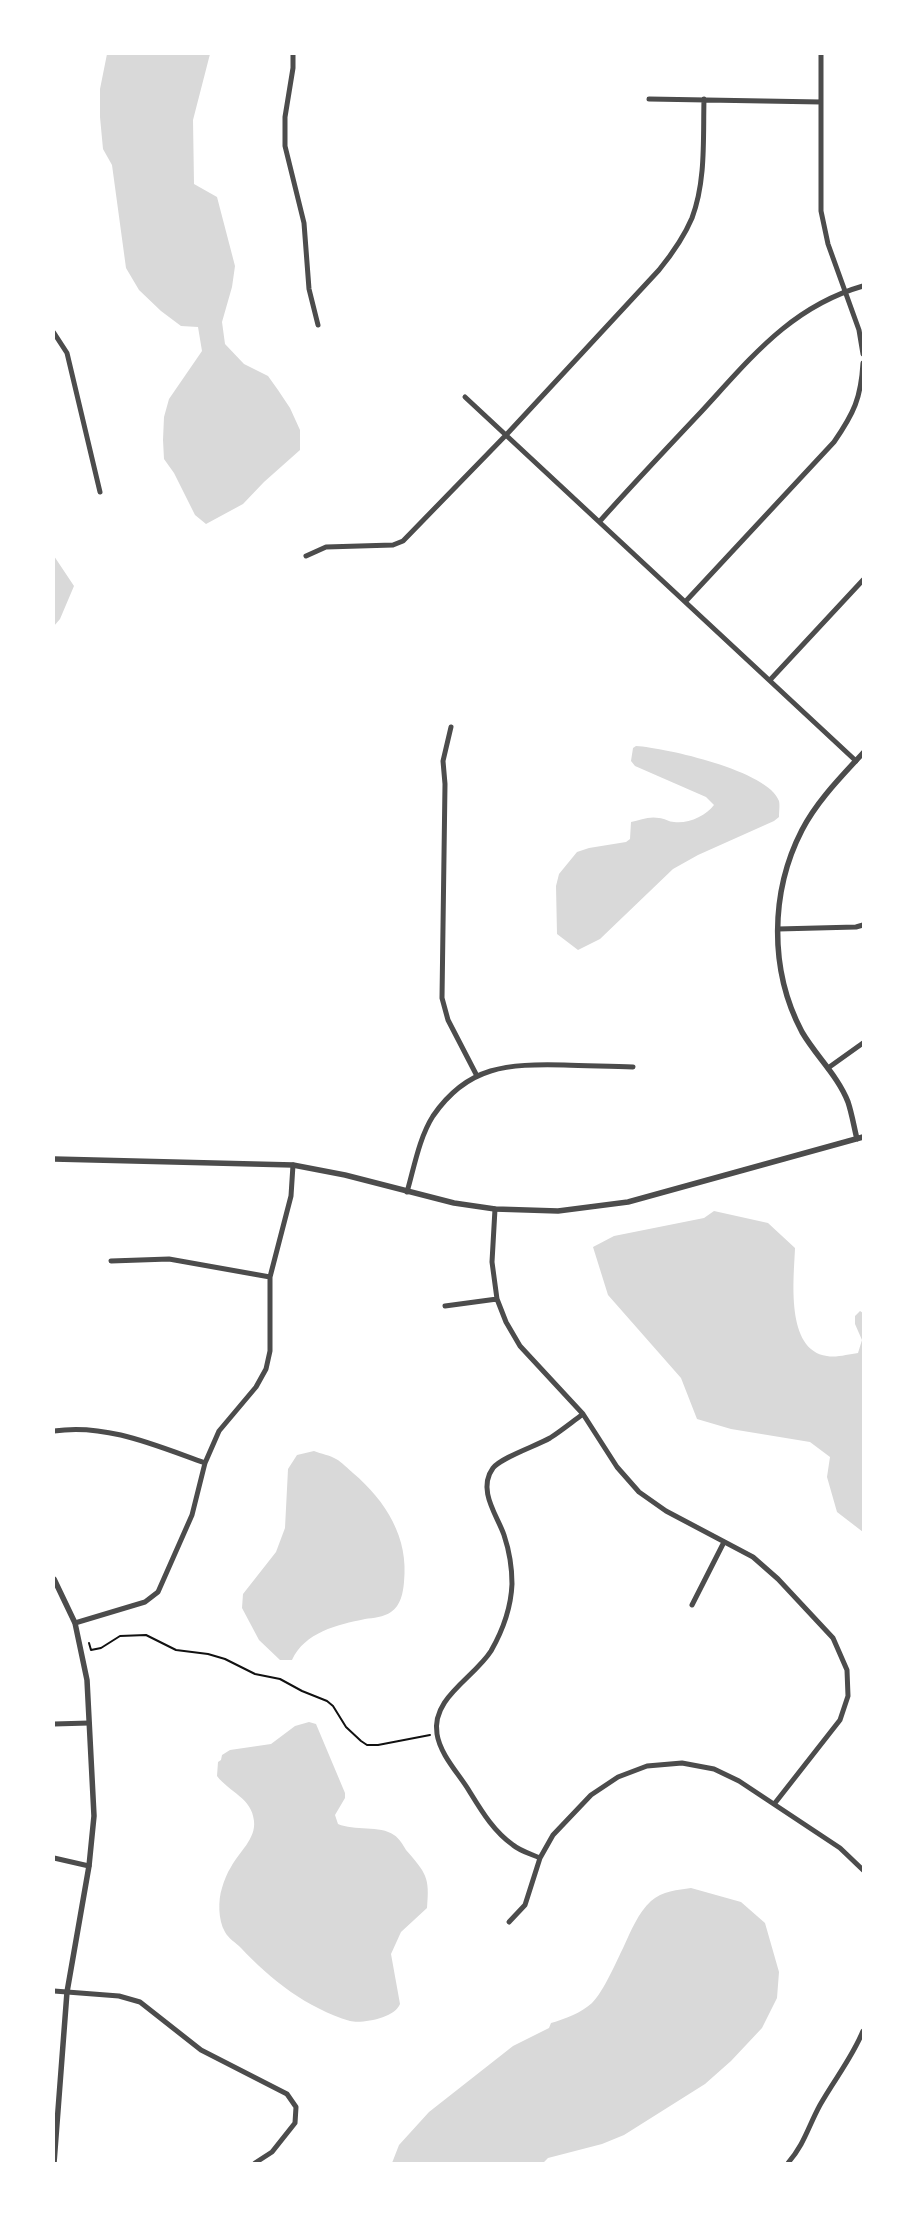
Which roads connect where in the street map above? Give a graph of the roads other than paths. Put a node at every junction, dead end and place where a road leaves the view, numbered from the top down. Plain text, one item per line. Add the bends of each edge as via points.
1 (293, 54) edge
2 (822, 54) edge
3 (650, 99) dead end
4 (704, 99) junction
5 (821, 102) junction
6 (863, 286) edge
7 (845, 291) junction
8 (318, 325) dead end
9 (54, 333) edge
10 (863, 354) edge
11 (863, 363) edge
12 (465, 397) dead end
13 (507, 434) junction
14 (100, 492) dead end
15 (600, 521) junction
16 (306, 556) dead end
17 (863, 580) edge
18 (686, 601) junction
19 (770, 680) junction
20 (452, 727) dead end
21 (863, 753) edge
22 (856, 761) junction
23 (863, 924) edge
24 (778, 929) junction
25 (863, 1043) edge
26 (633, 1067) dead end
27 (828, 1068) junction
28 (477, 1076) junction
29 (860, 1138) edge
30 (54, 1159) edge
31 (293, 1165) junction
32 (407, 1192) junction
33 (495, 1209) junction
34 (111, 1261) dead end
35 (270, 1277) junction
36 (497, 1299) junction
37 (445, 1306) dead end
38 (583, 1414) junction
39 (54, 1431) edge
40 (205, 1463) junction
41 (724, 1542) junction
42 (54, 1580) edge
43 (692, 1605) dead end
44 (75, 1623) junction
45 (89, 1722) junction
46 (54, 1724) edge
47 (775, 1803) junction
48 (54, 1858) edge
49 (540, 1858) junction
50 (89, 1866) junction
51 (863, 1870) edge
52 (509, 1922) dead end
53 (54, 1991) edge
54 (67, 1992) junction
55 (863, 2031) edge
56 (54, 2163) edge
57 (255, 2163) edge
58 (788, 2163) edge

1 - 8 street via 285,117 285,146 304,223 309,288
2 - 5 street
3 - 4 street
4 - 5 street
4 - 13 street via 701,185 692,217 679,244 660,270
5 - 7 street via 821,211 828,244
6 - 7 street
7 - 10 street via 859,330
7 - 15 street via 805,311 770,337
9 - 14 street via 67,353
11 - 18 street via 862,387 851,416 834,442
12 - 13 street
13 - 15 street
13 - 16 street via 403,541 393,545 326,547
15 - 18 street
17 - 19 street
18 - 19 street
19 - 22 street
20 - 28 street via 442,761 445,784 442,998 448,1020
21 - 22 street
22 - 24 street via 822,798 802,830 786,868 778,908
23 - 24 street via 856,927
24 - 27 street via 777,949 786,993 802,1031
25 - 27 street
26 - 28 street via 521,1064
27 - 29 street via 848,1101
28 - 32 street via 452,1094 433,1117 423,1138
29 - 33 street via 628,1202 558,1211
30 - 31 street
31 - 32 street via 345,1174
31 - 35 street via 291,1196
32 - 33 street via 454,1204
33 - 36 street via 492,1262
34 - 35 street via 169,1259
35 - 40 street via 270,1351 266,1369 256,1387 219,1431
36 - 37 street
36 - 38 street via 520,1346
38 - 41 street via 617,1467 639,1492 666,1512
38 - 49 street via 551,1437 505,1459 494,1467 488,1478 488,1498 504,1535 510,1560 509,1607 502,1631 489,1653 441,1706 437,1718 437,1734 442,1749 495,1830 514,1846
39 - 40 street via 97,1431 130,1437
40 - 44 street via 192,1515 158,1592 145,1602
41 - 43 street
41 - 47 street via 753,1557 778,1579 832,1638 847,1670 848,1696 840,1720
42 - 44 street
44 - 45 street via 87,1680
45 - 46 street
45 - 50 street via 94,1816
47 - 49 street via 714,1770 682,1763 647,1766 618,1777 591,1795 554,1835
47 - 51 street via 840,1848
48 - 50 street
49 - 52 street via 525,1905
50 - 54 street
53 - 54 street
54 - 56 street
54 - 57 street via 119,1996 140,2002 201,2050 287,2094 296,2107 295,2122 272,2152
55 - 58 street via 856,2049 819,2106 800,2149

